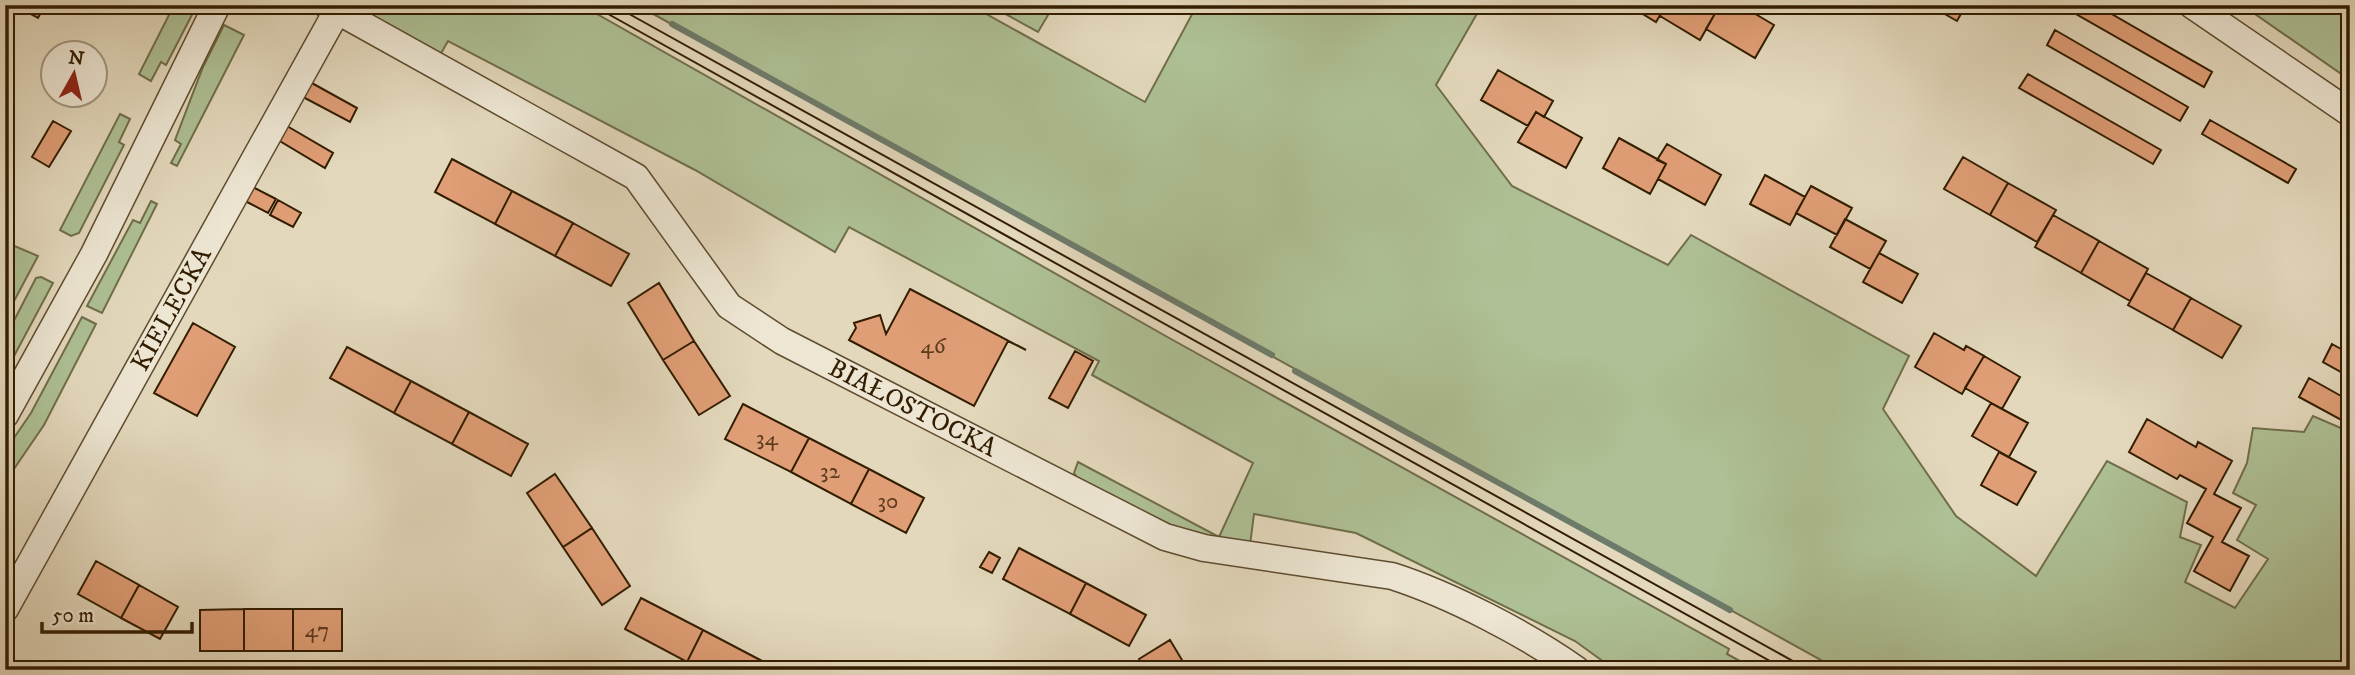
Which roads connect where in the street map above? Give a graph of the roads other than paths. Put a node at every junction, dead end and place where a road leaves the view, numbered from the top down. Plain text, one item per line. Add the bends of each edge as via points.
1 (217, 5) edge
2 (2192, 5) edge
3 (332, 8) edge
4 (2350, 113) edge
5 (5, 415) edge
6 (5, 609) edge
7 (1577, 670) edge

1 - 5 street via 94,254
2 - 4 street
3 - 6 street, KIELECKA
3 - 7 street, BIAŁOSTOCKA via 636,177 729,306 782,341 1165,537 1204,548 1419,584 1549,650

